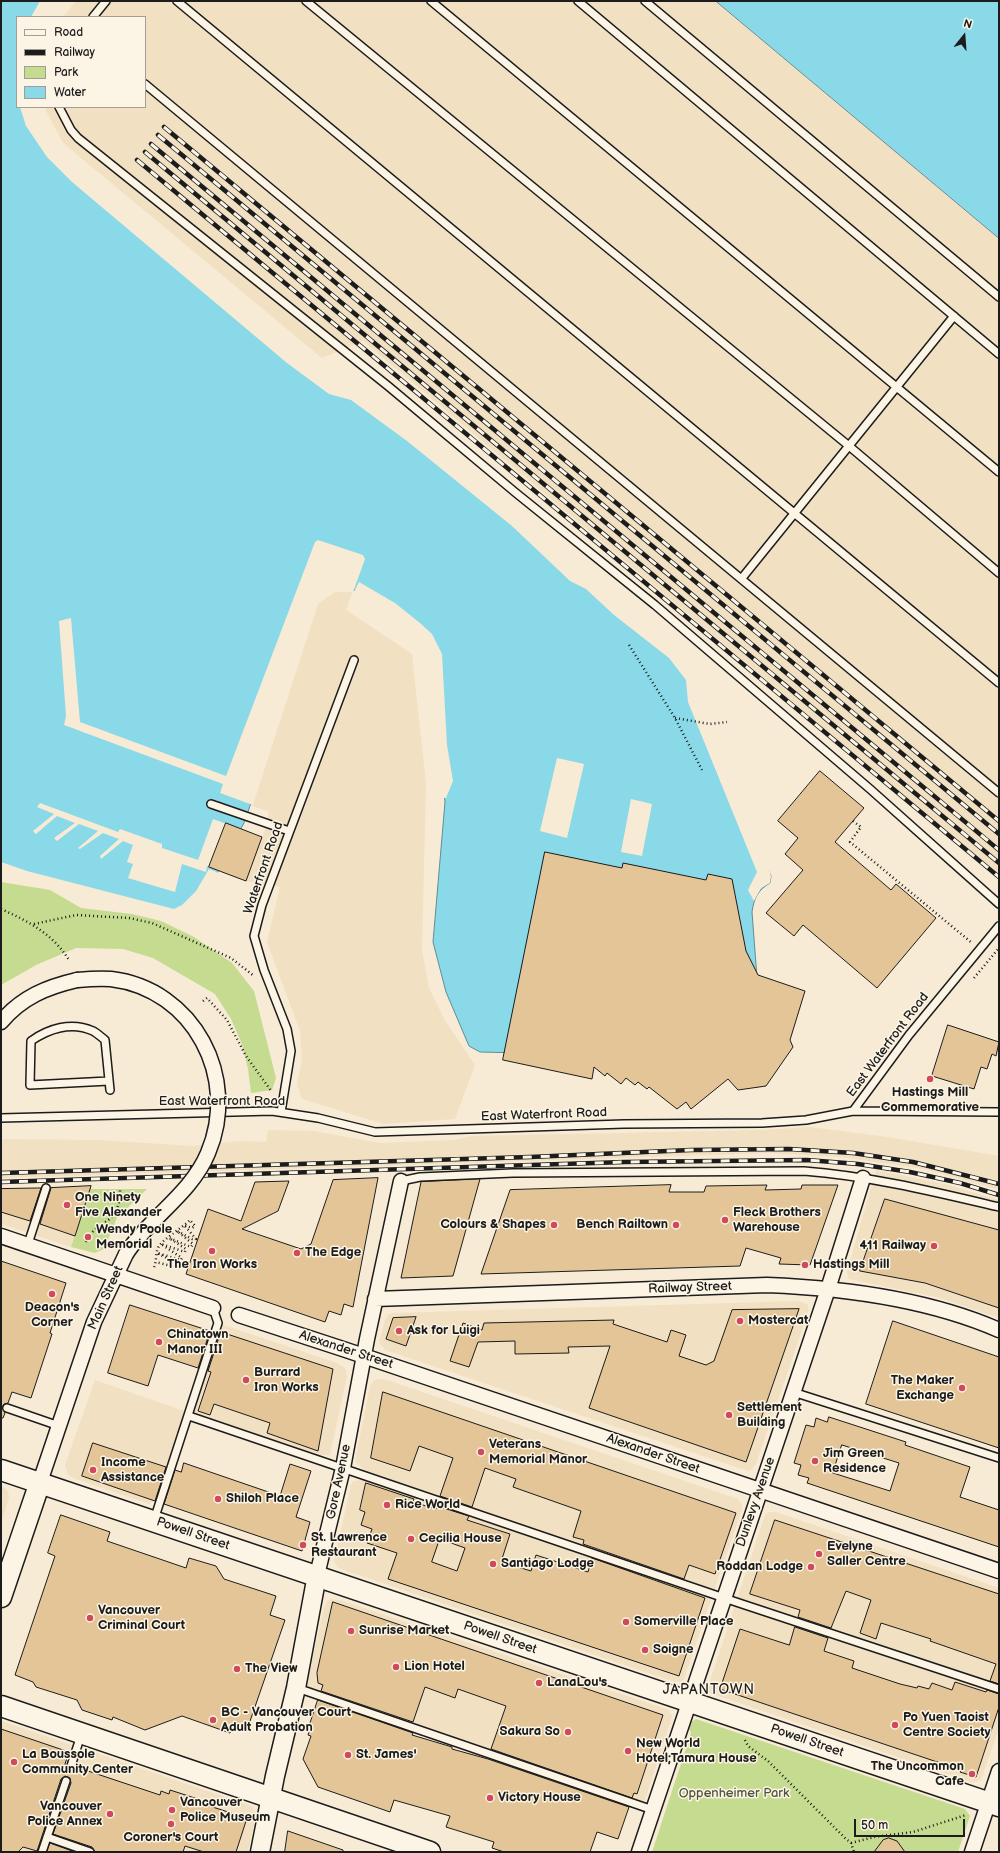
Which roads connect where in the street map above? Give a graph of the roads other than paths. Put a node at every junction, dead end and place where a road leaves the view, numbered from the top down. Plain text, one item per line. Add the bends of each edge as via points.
1 (106, 1) edge
2 (177, 1) edge
3 (306, 1) edge
4 (431, 1) edge
5 (578, 1) edge
6 (645, 1) edge
7 (94, 16) edge
8 (146, 85) edge
9 (59, 108) edge
10 (999, 297) edge
11 (954, 316) junction
12 (999, 354) edge
13 (897, 387) junction
14 (849, 446) junction
15 (999, 472) edge
16 (794, 512) junction
17 (999, 573) edge
18 (742, 578) junction
19 (354, 660) dead end
20 (999, 683) edge
21 (999, 793) edge
22 (211, 804) dead end
23 (289, 831) junction
24 (999, 904) edge
25 (999, 926) edge
26 (1, 1022) edge
27 (109, 1081) junction
28 (110, 1090) dead end
29 (853, 1111) junction
30 (281, 1112) junction
31 (999, 1112) edge
32 (1, 1118) edge
33 (863, 1178) junction
34 (401, 1181) joint
35 (46, 1188) dead end
36 (999, 1207) edge
37 (1, 1236) edge
38 (28, 1244) junction
39 (116, 1275) junction
40 (828, 1289) junction
41 (375, 1299) junction
42 (213, 1308) joint
43 (239, 1315) dead end
44 (999, 1330) edge
45 (364, 1356) junction
46 (793, 1392) junction
47 (6, 1408) dead end
48 (189, 1416) junction
49 (59, 1426) junction
50 (999, 1458) edge
51 (343, 1468) junction
52 (1, 1470) edge
53 (40, 1482) junction
54 (760, 1490) junction
55 (154, 1521) junction
56 (999, 1571) edge
57 (317, 1575) junction
58 (1, 1597) edge
59 (724, 1598) junction
60 (296, 1688) junction
61 (999, 1689) edge
62 (689, 1702) junction
63 (1, 1706) edge
64 (82, 1733) junction
65 (71, 1766) dead end
66 (999, 1770) edge
67 (66, 1781) dead end
68 (271, 1796) junction
69 (994, 1805) edge
70 (653, 1810) junction
71 (47, 1837) junction
72 (42, 1852) edge
73 (90, 1852) edge
74 (260, 1852) edge
75 (430, 1852) edge
76 (639, 1852) edge
77 (972, 1852) edge

1 - 7 lane
2 - 16 lane
3 - 14 lane
4 - 13 lane
5 - 11 lane
6 - 10 lane
8 - 18 lane
9 - 24 lane via 70,130 78,138 388,386 655,605 870,789
11 - 12 lane
11 - 13 lane
13 - 14 lane
13 - 15 lane
14 - 16 lane
14 - 17 lane
16 - 18 lane
16 - 20 lane
18 - 21 lane
19 - 23 lane, Waterfront Road
22 - 23 lane
23 - 30 lane, Waterfront Road via 262,905 254,936 287,1029 291,1051
25 - 29 lane, East Waterfront Road via 909,1035
26 - 39 street, Main Street, bridge via 20,1002 42,990 77,980 111,979 153,993 180,1011 200,1036 211,1059 219,1094 218,1118 203,1163 187,1186 146,1227 126,1254
27 - 27 lane via 105,1040 93,1031 61,1027 41,1034 31,1041 30,1085
27 - 28 lane
29 - 30 lane, East Waterfront Road via 806,1120 762,1123 624,1124 375,1132
29 - 31 lane
30 - 32 lane, East Waterfront Road
33 - 34 lane via 796,1171 513,1173 420,1177
33 - 36 lane
33 - 40 street, Dunlevy Avenue
34 - 41 street, Gore Avenue
35 - 38 lane
37 - 38 street
38 - 39 street
39 - 42 street
39 - 49 street, Main Street via 94,1322
40 - 41 street, Railway Street via 767,1285
40 - 44 street, Railway Street via 914,1303 951,1312
40 - 46 street, Dunlevy Avenue
41 - 45 street, Gore Avenue
42 - 48 lane via 218,1323
43 - 45 street, Alexander Street
45 - 51 street, Gore Avenue
45 - 54 street, Alexander Street
46 - 50 lane
46 - 54 street, Dunlevy Avenue
47 - 49 lane
48 - 51 lane
48 - 55 lane
49 - 53 street, Main Street
51 - 57 street, Gore Avenue
51 - 59 lane
52 - 53 main road, Powell Street
53 - 55 main road, Powell Street
53 - 58 main road, Main Street
54 - 56 street, Alexander Street
54 - 59 street, Dunlevy Avenue
55 - 57 main road, Powell Street
57 - 60 street, Gore Avenue
57 - 62 main road, Powell Street
59 - 61 lane
59 - 62 street, Dunlevy Avenue
60 - 68 street, Gore Avenue
60 - 70 lane
62 - 69 main road, Powell Street
62 - 70 street, Dunlevy Avenue
63 - 64 main road
64 - 65 lane
64 - 68 main road
66 - 69 street
67 - 71 lane
68 - 74 street, Gore Avenue
68 - 75 main road
69 - 77 street
70 - 76 street, Dunlevy Avenue
71 - 72 lane
71 - 73 lane

